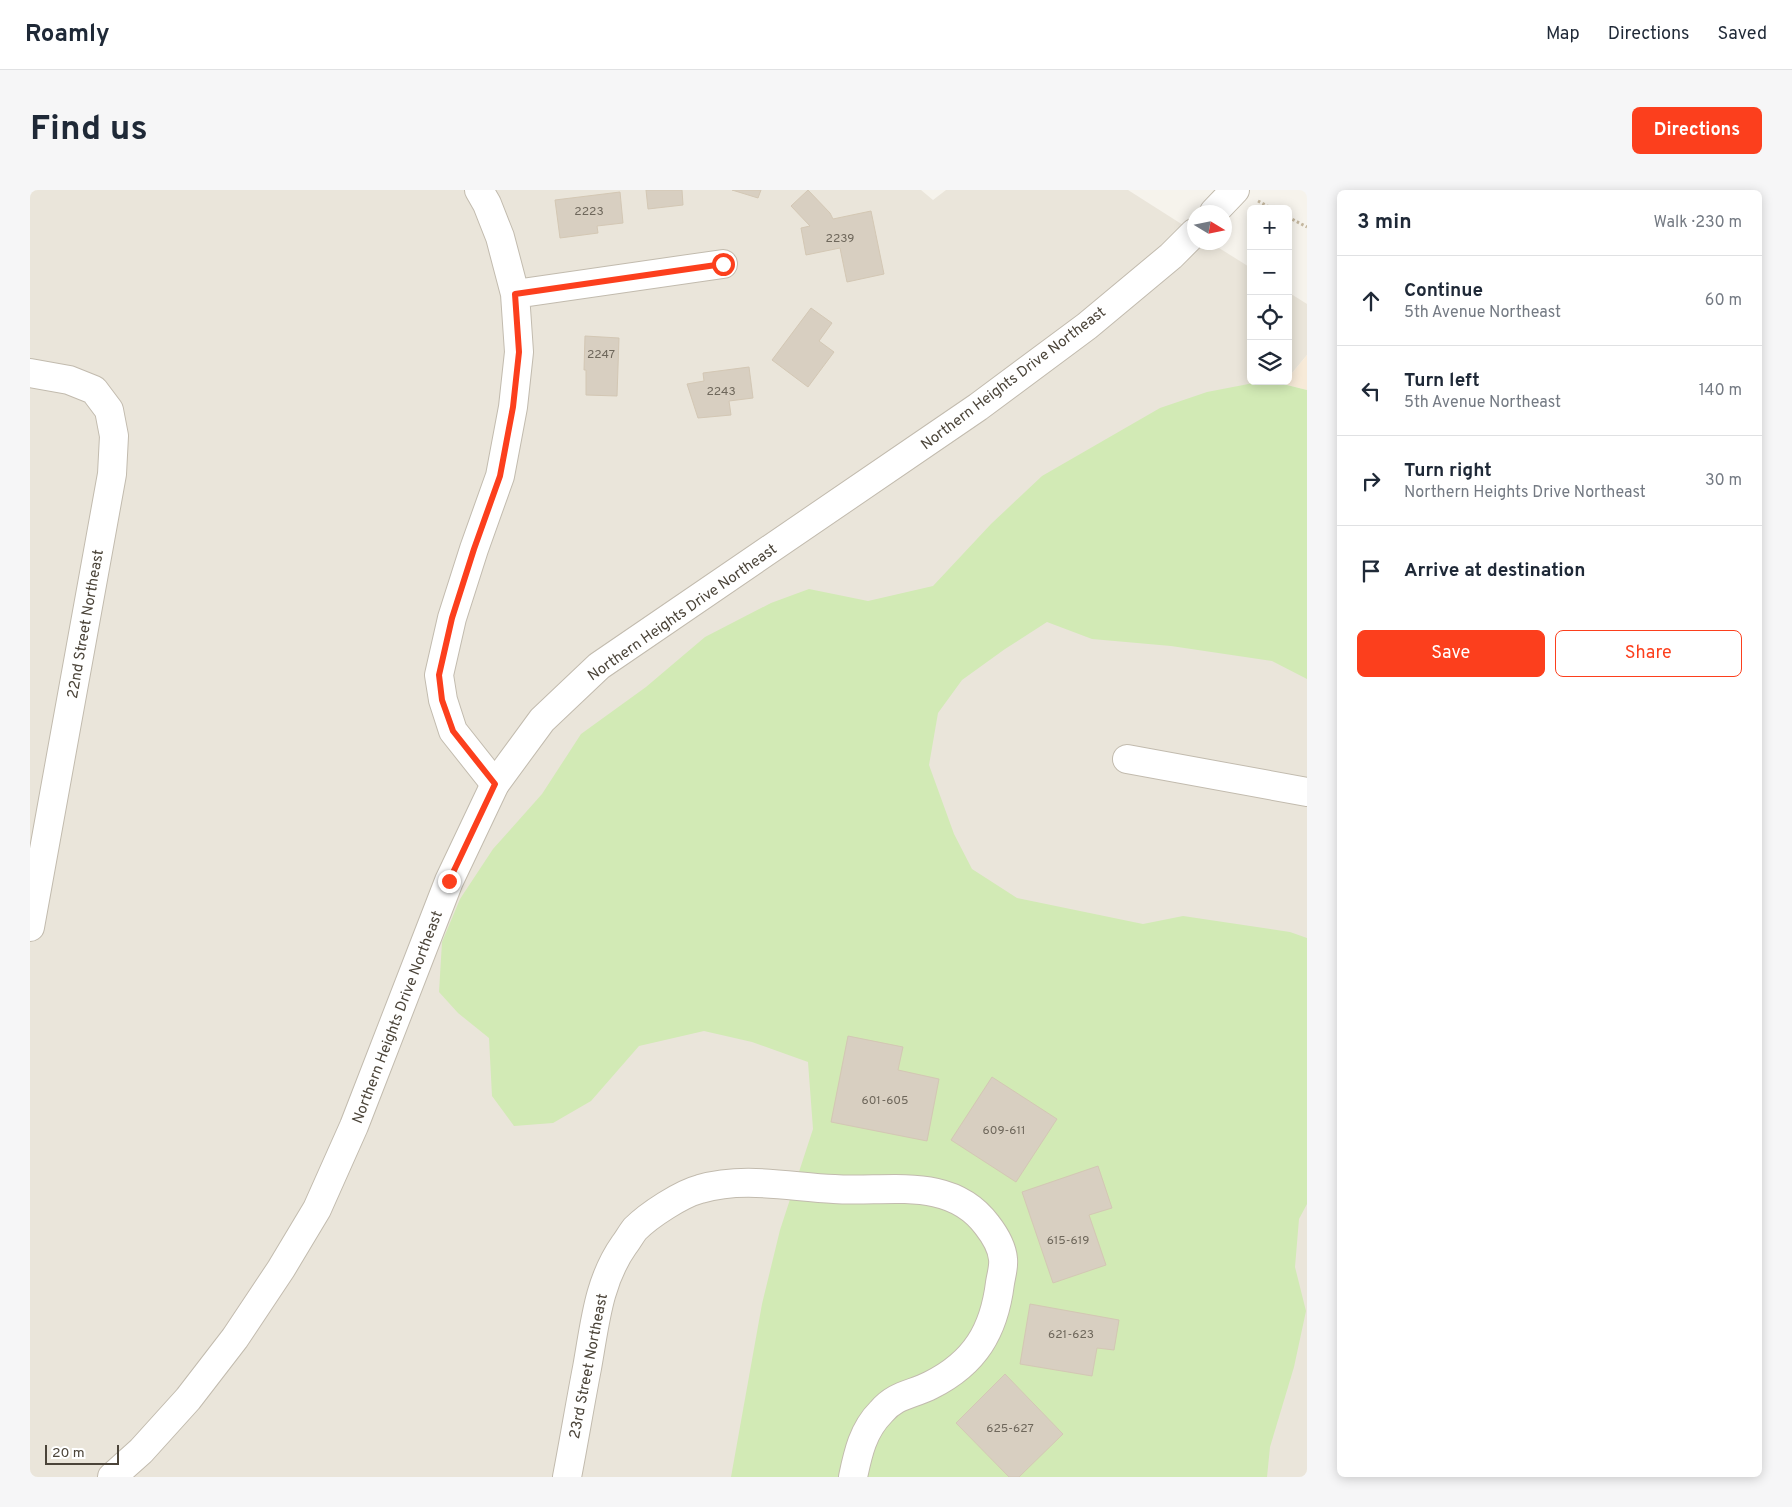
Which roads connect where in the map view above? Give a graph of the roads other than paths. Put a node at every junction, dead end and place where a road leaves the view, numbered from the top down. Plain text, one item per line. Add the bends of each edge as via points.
1 (479, 190) edge
2 (1235, 190) edge
3 (1221, 205) edge
4 (1187, 240) edge
5 (723, 264) dead end
6 (515, 294) junction
7 (30, 373) edge
8 (1127, 759) dead end
9 (495, 784) junction
10 (1307, 792) edge
11 (30, 927) edge
12 (112, 1477) edge
13 (567, 1477) edge
14 (853, 1477) edge

1 - 6 street via 500,237
2 - 3 street
4 - 9 street, Northern Heights Drive Northeast via 1087,326 978,407 599,666 542,720
5 - 6 street
6 - 9 street via 519,352 500,476 452,618 439,675 442,700 453,731
7 - 11 street, 22nd Street Northeast via 69,380 94,390 109,410 114,436 112,474
8 - 10 street
9 - 12 street, Northern Heights Drive Northeast via 449,881 354,1126 317,1209 235,1338 142,1451
13 - 14 street, 23rd Street Northeast via 600,1297 613,1261 635,1229 663,1207 699,1189 734,1182 838,1190 927,1190 953,1198 979,1214 996,1236 1003,1258 999,1293 987,1332 974,1354 950,1375 901,1396 882,1410 867,1428

